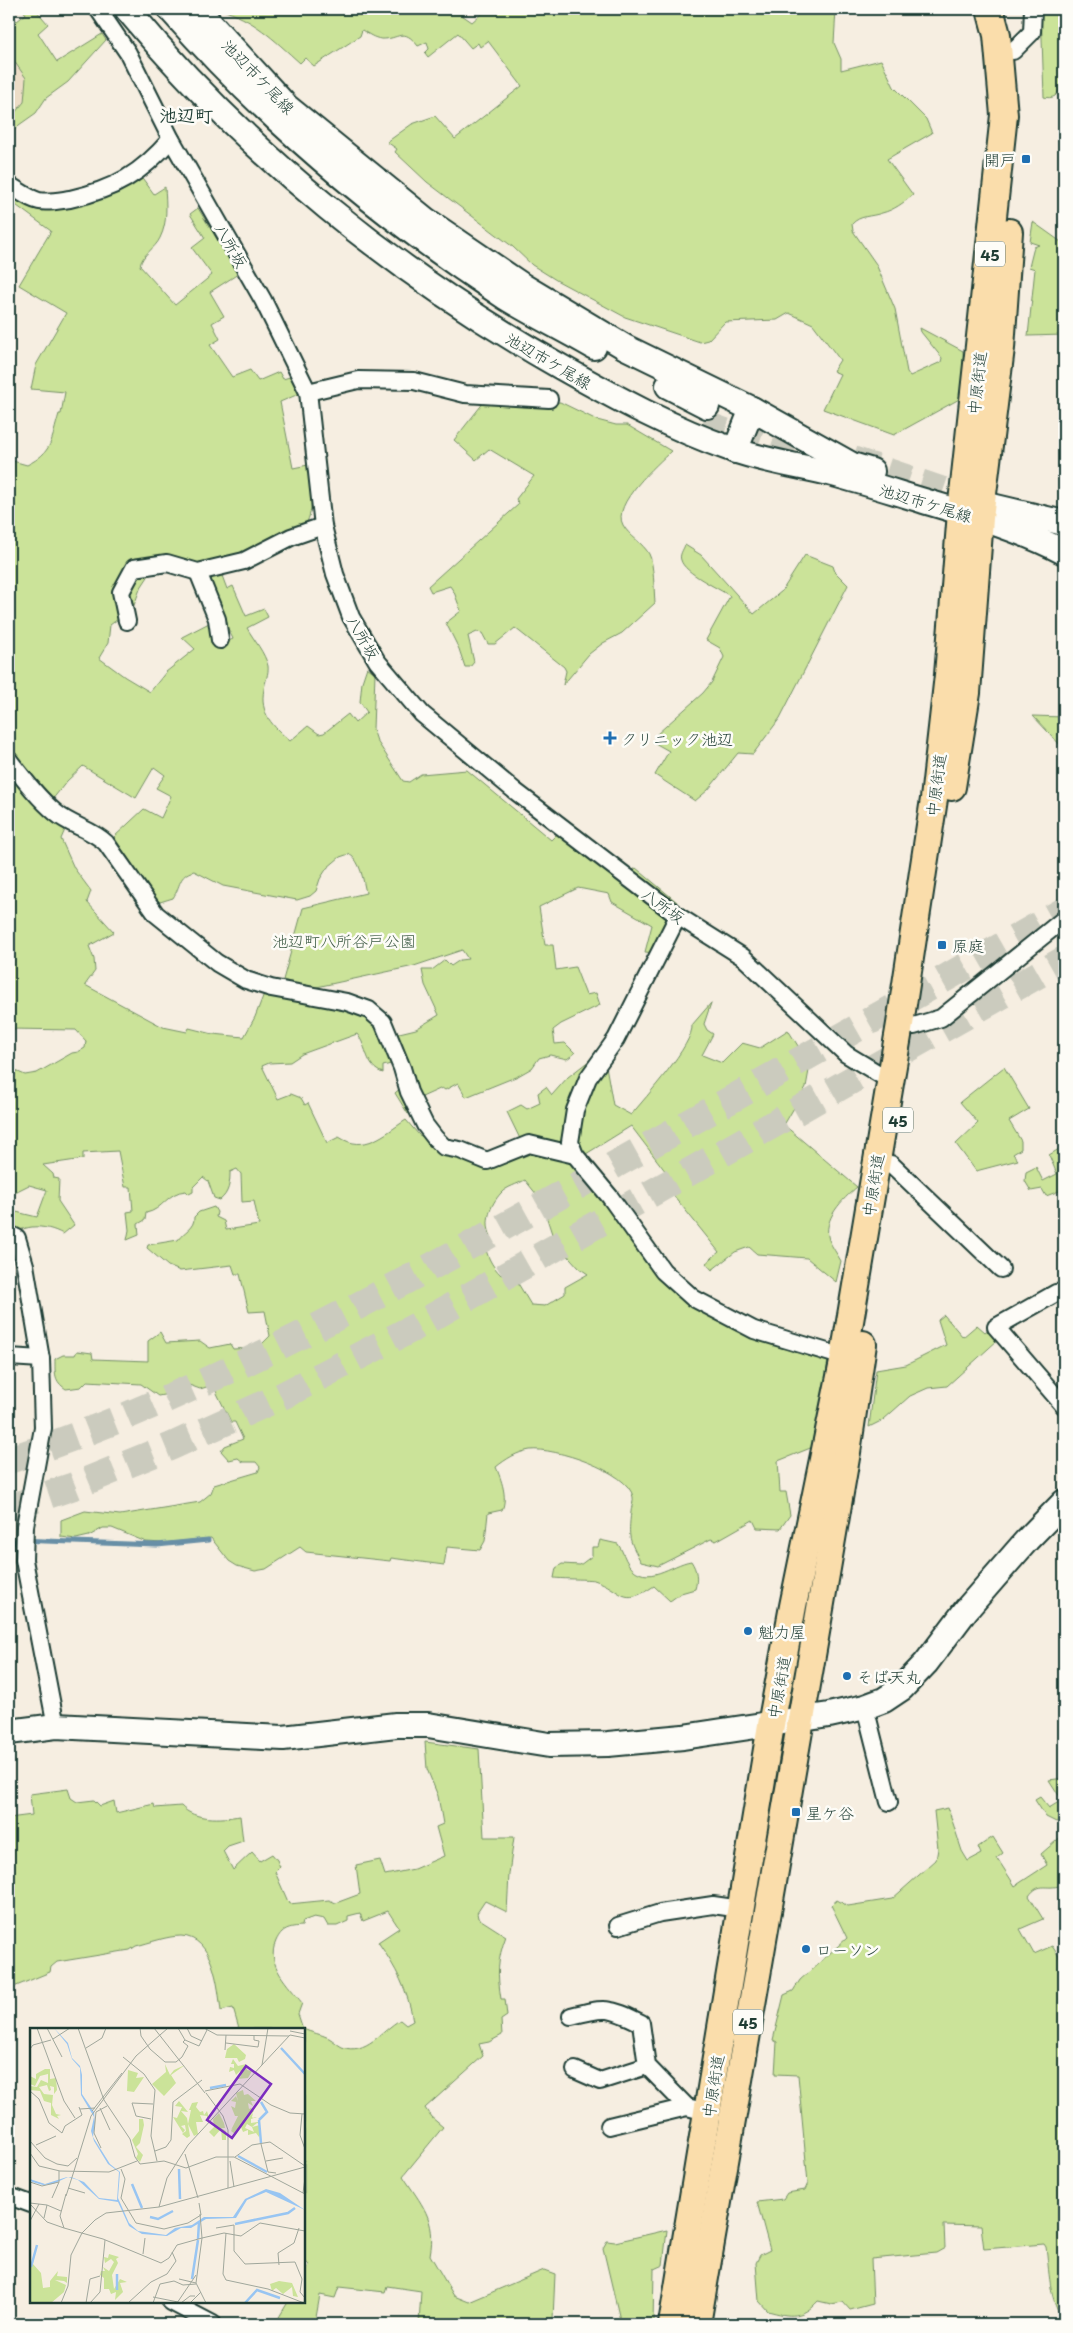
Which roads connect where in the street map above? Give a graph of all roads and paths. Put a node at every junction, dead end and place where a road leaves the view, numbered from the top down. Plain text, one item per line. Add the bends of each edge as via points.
1 (98, 9) edge
2 (127, 9) edge
3 (144, 9) edge
4 (170, 9) edge
5 (196, 9) edge
6 (990, 9) edge
7 (1006, 9) edge
8 (1033, 9) edge
9 (1013, 51) junction
10 (171, 139) junction
11 (9, 185) edge
12 (308, 392) junction
13 (549, 399) dead end
14 (752, 409) junction
15 (735, 451) junction
16 (972, 508) junction
17 (1064, 523) edge
18 (323, 526) junction
19 (1064, 552) edge
20 (198, 572) junction
21 (127, 622) dead end
22 (220, 640) dead end
23 (9, 760) edge
24 (678, 916) junction
25 (1064, 919) edge
26 (907, 1025) junction
27 (890, 1080) junction
28 (575, 1155) junction
29 (891, 1164) junction
30 (9, 1234) edge
31 (1002, 1269) dead end
32 (1064, 1292) edge
33 (9, 1357) edge
34 (844, 1357) junction
35 (41, 1359) junction
36 (1064, 1406) edge
37 (1064, 1502) edge
38 (864, 1708) junction
39 (801, 1720) junction
40 (771, 1725) junction
41 (56, 1726) junction
42 (9, 1732) edge
43 (889, 1802) dead end
44 (741, 1909) junction
45 (618, 1926) dead end
46 (571, 2016) dead end
47 (647, 2066) junction
48 (575, 2070) dead end
49 (697, 2109) junction
50 (609, 2126) dead end
51 (9, 2196) edge
52 (30, 2204) edge
53 (173, 2303) edge
54 (212, 2324) edge
55 (672, 2324) edge
56 (697, 2324) edge

1 - 10 street, 八所坂 via 128,52
2 - 15 street, 池辺市ケ尾線 via 192,81 264,152 396,261 504,335 590,384 664,422
3 - 4 street, 池辺市ケ尾線 via 266,134 398,245 522,327 621,384 705,414 507,298 410,231 271,114
5 - 14 street, 池辺市ケ尾線 via 286,106 426,220 523,286 625,347
6 - 16 main road, 中原街道 / 45 via 997,35 1004,115
7 - 9 main road, 中原街道 / 45
8 - 9 street via 1032,32
9 - 16 main road, 中原街道 / 45 via 1017,132 1001,348
10 - 11 street via 153,160 119,184 87,195 40,201
10 - 12 street, 八所坂 via 263,300
12 - 13 street via 358,380 414,381 465,394
12 - 18 street, 八所坂
14 - 15 street
14 - 16 street, 池辺市ケ尾線 via 852,465
15 - 16 street, 池辺市ケ尾線
16 - 17 street, 池辺市ケ尾線
16 - 19 street, 池辺市ケ尾線
16 - 26 main road, 中原街道 / 45 via 948,675
18 - 20 street via 291,536 244,561
18 - 24 street, 八所坂 via 335,574 351,617 398,689 422,714 508,785
20 - 21 street via 167,563 134,568 121,592
20 - 22 street via 217,619
23 - 28 street via 34,792 56,813 106,842 156,914 217,963 246,980 271,988 347,1002 369,1010 384,1022 409,1092 425,1125 444,1147 487,1161 529,1144
24 - 27 street, 八所坂 via 743,957 846,1054
24 - 28 street via 616,1039 588,1078 574,1110 570,1142
25 - 26 street via 941,1018
26 - 27 main road, 中原街道 / 45
26 - 29 main road, 中原街道 / 45
27 - 34 main road, 中原街道 / 45
28 - 34 street via 663,1271 693,1298 754,1330
29 - 31 street
29 - 39 main road, 中原街道 / 45 via 847,1452
30 - 35 street via 17,1238 25,1265
32 - 36 street via 1056,1292 996,1327
33 - 35 street
34 - 40 main road, 中原街道 / 45 via 792,1606
35 - 41 street via 43,1428 25,1526 24,1560
37 - 38 street via 966,1610 926,1663 902,1688
38 - 39 street
38 - 43 street
39 - 40 street
39 - 56 main road, 中原街道 / 45
40 - 41 street via 683,1738 550,1745 428,1725 396,1725 283,1738
40 - 44 main road, 中原街道 / 45
41 - 42 street
44 - 45 street via 704,1906 660,1913
44 - 49 main road, 中原街道 / 45
46 - 47 street via 600,2008 618,2011 641,2023
47 - 48 street via 600,2081
47 - 49 street
49 - 50 street
49 - 55 main road, 中原街道 / 45
51 - 52 street
53 - 54 street

